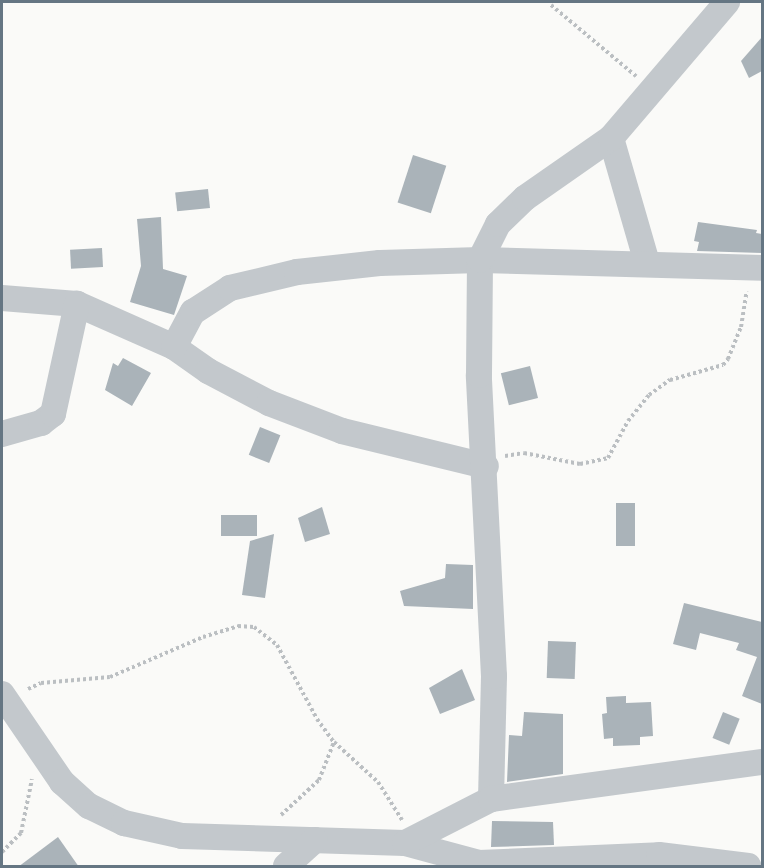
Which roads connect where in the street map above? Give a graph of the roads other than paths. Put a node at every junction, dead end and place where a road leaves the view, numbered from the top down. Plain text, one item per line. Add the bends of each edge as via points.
1 (727, 2) edge
2 (611, 138) junction
3 (480, 260) junction
4 (647, 263) junction
5 (756, 269) edge
6 (2, 298) edge
7 (77, 304) junction
8 (174, 347) junction
9 (2, 434) edge
10 (486, 466) junction
11 (4, 696) edge
12 (762, 762) edge
13 (491, 799) junction
14 (315, 840) junction
15 (409, 841) junction
16 (479, 865) edge
17 (286, 867) edge
18 (748, 867) edge

1 - 2 street
2 - 3 street via 525,198 498,224
2 - 4 street
3 - 4 street
3 - 8 street via 309,270 230,288 193,312
3 - 10 street via 479,375
4 - 5 street
6 - 7 street
7 - 8 street
7 - 9 street via 53,414 41,423
8 - 10 street via 208,371 279,407 342,431
10 - 13 street via 494,676
11 - 14 street via 62,782 88,806 124,824 182,836
12 - 13 street
13 - 15 street
14 - 15 street
14 - 17 street
15 - 16 street
16 - 18 street via 659,855

